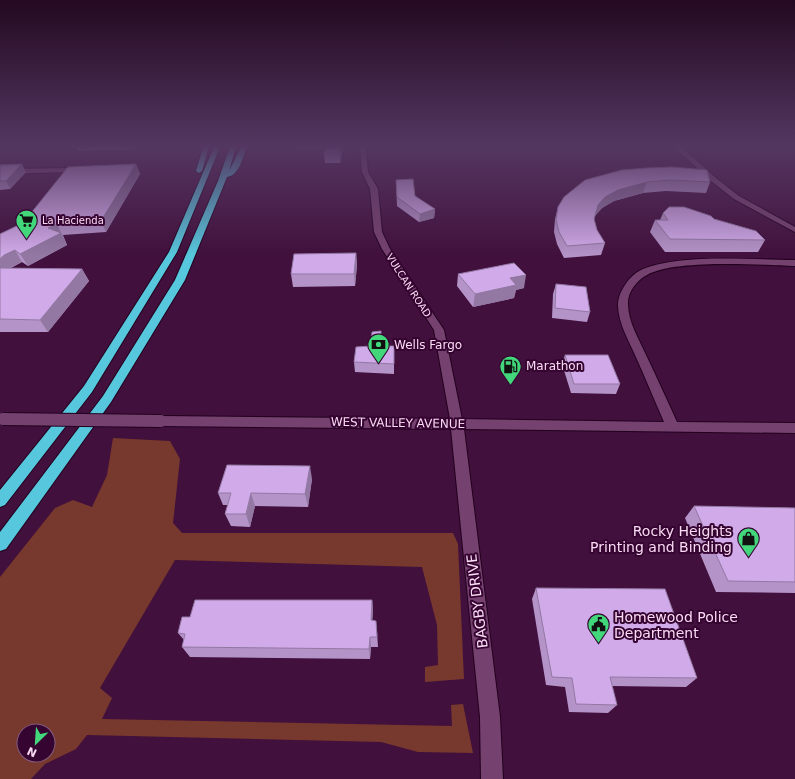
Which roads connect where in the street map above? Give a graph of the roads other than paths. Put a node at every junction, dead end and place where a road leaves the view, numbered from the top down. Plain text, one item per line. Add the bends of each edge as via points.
1 (194, 183) edge
2 (202, 183) edge
3 (221, 183) edge
4 (371, 183) edge
5 (717, 183) edge
6 (730, 183) edge
7 (795, 222) edge
8 (795, 230) edge
9 (173, 252) junction
10 (795, 263) edge
11 (1, 419) edge
12 (458, 424) junction
13 (673, 427) junction
14 (795, 428) edge
15 (0, 501) edge
16 (0, 544) edge
17 (492, 779) edge

1 - 9 highway via 176,230
2 - 9 highway
3 - 16 highway via 180,280 107,399
4 - 12 street, VULCAN ROAD via 374,189 378,232 386,249 439,330
5 - 8 street
6 - 7 street via 741,193
9 - 15 highway via 88,389
10 - 13 street via 693,264 660,267 643,274 624,294 622,306 626,323
11 - 12 street, WEST VALLEY AVENUE, bridge
12 - 13 street, WEST VALLEY AVENUE
12 - 17 street, BAGBY DRIVE via 490,717
13 - 14 street, WEST VALLEY AVENUE

